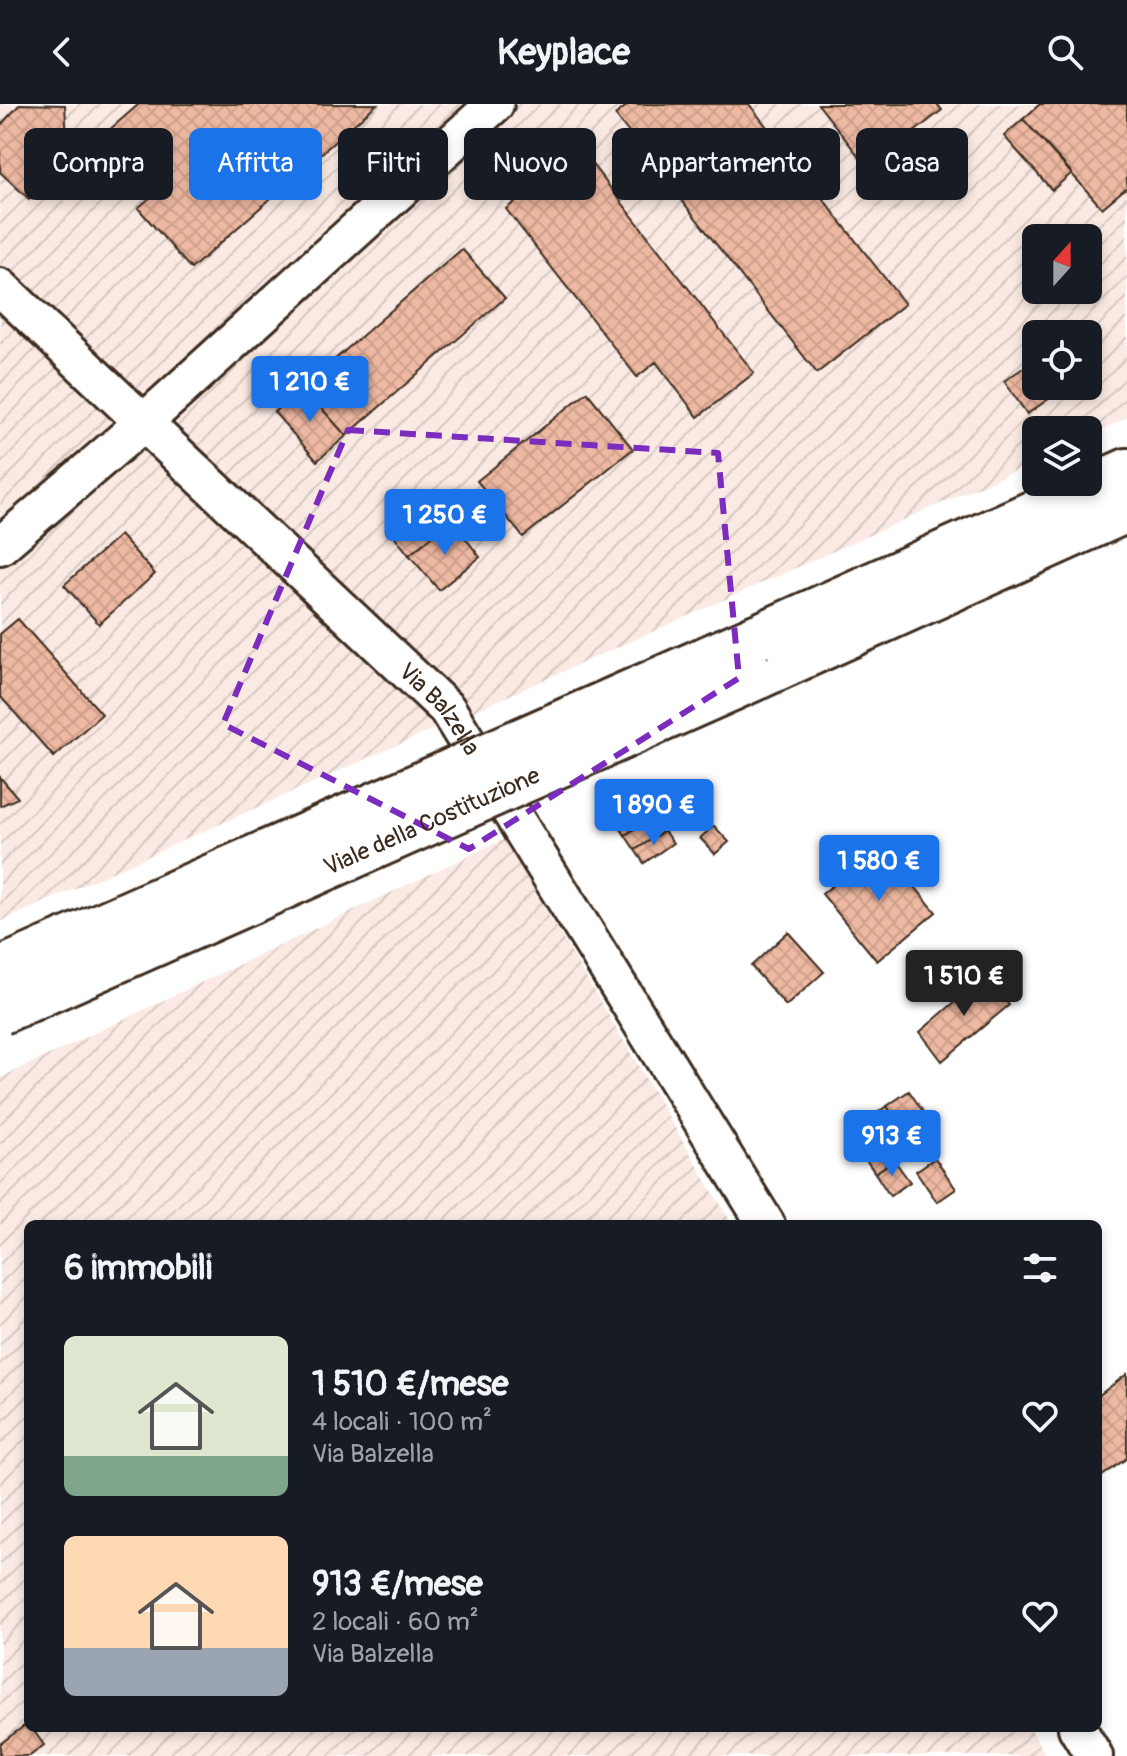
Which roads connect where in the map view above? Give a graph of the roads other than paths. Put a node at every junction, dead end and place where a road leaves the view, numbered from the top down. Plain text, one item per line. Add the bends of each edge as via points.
1 (495, 104) edge
2 (0, 287) edge
3 (143, 423) junction
4 (1127, 471) edge
5 (1127, 510) edge
6 (0, 546) edge
7 (758, 657) junction
8 (0, 970) edge
9 (0, 1012) edge
10 (764, 1220) edge
11 (1079, 1732) edge
12 (1094, 1756) edge

1 - 3 street
2 - 3 street, Via Balzella
3 - 6 street
3 - 10 street, Via Balzella via 447,709
4 - 7 highway, Viale della Costituzione
5 - 7 highway, Viale della Costituzione
7 - 8 highway, Viale della Costituzione, bridge
7 - 9 highway, Viale della Costituzione, bridge
11 - 12 street

